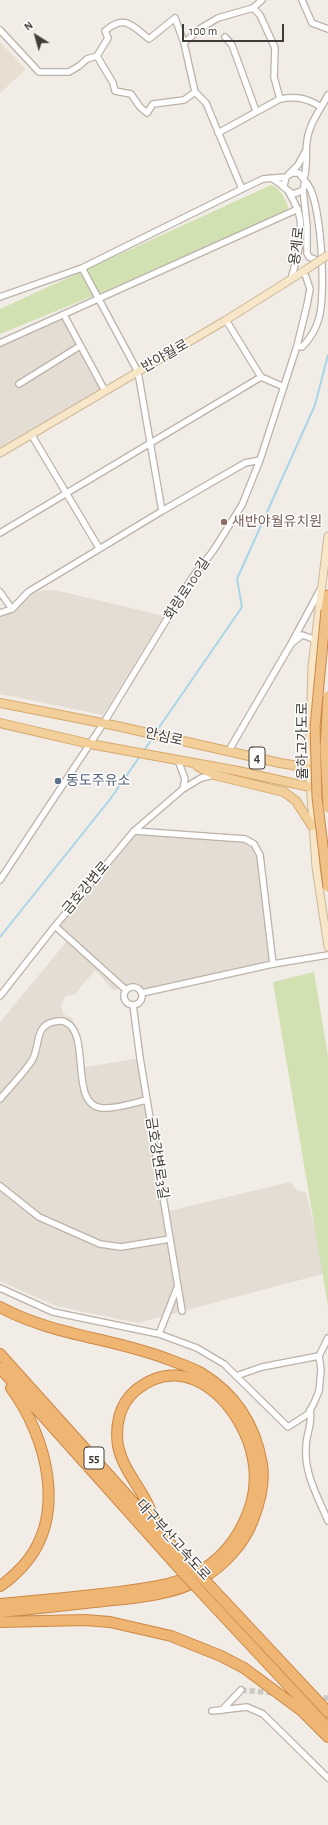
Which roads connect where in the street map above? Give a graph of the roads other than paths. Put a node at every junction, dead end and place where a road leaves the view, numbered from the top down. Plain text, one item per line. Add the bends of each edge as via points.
1 (262, 0) edge
2 (302, 0) edge
3 (253, 8) junction
4 (328, 29) edge
5 (0, 30) edge
6 (224, 37) dead end
7 (184, 43) junction
8 (97, 56) junction
9 (195, 92) junction
10 (328, 96) edge
11 (280, 99) junction
12 (321, 107) junction
13 (256, 111) junction
14 (218, 133) junction
15 (306, 152) junction
16 (288, 175) junction
17 (269, 177) junction
18 (305, 179) junction
19 (242, 189) junction
20 (286, 189) junction
21 (303, 190) junction
22 (298, 209) junction
23 (328, 255) edge
24 (319, 261) junction
25 (82, 268) junction
26 (304, 271) junction
27 (291, 279) junction
28 (0, 297) edge
29 (98, 300) junction
30 (64, 315) junction
31 (226, 320) junction
32 (0, 343) edge
33 (80, 346) junction
34 (296, 346) junction
35 (138, 372) junction
36 (261, 377) junction
37 (19, 384) dead end
38 (284, 387) junction
39 (105, 392) junction
40 (31, 434) junction
41 (151, 443) junction
42 (0, 453) edge
43 (260, 460) junction
44 (66, 494) junction
45 (162, 511) junction
46 (0, 533) edge
47 (328, 536) edge
48 (100, 548) junction
49 (322, 588) junction
50 (0, 592) edge
51 (328, 595) edge
52 (12, 609) junction
53 (0, 613) edge
54 (315, 641) junction
55 (291, 644) junction
56 (328, 696) edge
57 (0, 703) edge
58 (310, 720) junction
59 (0, 723) edge
60 (103, 724) junction
61 (328, 731) edge
62 (90, 744) junction
63 (228, 752) junction
64 (178, 760) junction
65 (190, 762) junction
66 (309, 767) junction
67 (328, 771) edge
68 (214, 775) junction
69 (310, 787) junction
70 (183, 789) junction
71 (328, 791) edge
72 (328, 808) edge
73 (328, 824) edge
74 (312, 826) junction
75 (134, 831) junction
76 (0, 880) edge
77 (328, 887) edge
78 (55, 926) junction
79 (328, 947) edge
80 (328, 955) edge
81 (274, 964) junction
82 (126, 990) junction
83 (142, 993) junction
84 (0, 996) edge
85 (133, 1005) junction
86 (0, 1099) edge
87 (147, 1100) junction
88 (0, 1186) edge
89 (170, 1239) junction
90 (178, 1287) junction
91 (0, 1288) edge
92 (0, 1307) edge
93 (182, 1311) dead end
94 (159, 1334) junction
95 (328, 1338) edge
96 (0, 1354) edge
97 (319, 1356) junction
98 (0, 1368) edge
99 (0, 1374) edge
100 (236, 1376) junction
101 (310, 1410) junction
102 (328, 1521) edge
103 (158, 1529) junction
104 (0, 1586) edge
105 (0, 1604) edge
106 (0, 1612) edge
107 (0, 1622) edge
108 (241, 1690) dead end
109 (222, 1710) junction
110 (212, 1711) dead end
111 (328, 1712) edge
112 (328, 1728) edge
113 (328, 1737) edge
114 (328, 1778) edge

1 - 3 street
2 - 4 street via 312,23
3 - 7 street via 218,18 201,28
3 - 11 street via 260,15 275,48 274,77
5 - 8 street via 39,72 69,72 86,59
6 - 13 street via 232,45
7 - 8 street via 175,18 149,39 134,27 119,22 105,31 108,38
7 - 9 street
8 - 9 street via 115,91 131,94 147,113 153,104 184,100
9 - 14 street via 206,103
10 - 12 street
11 - 12 street via 305,99
11 - 13 street
12 - 15 street via 310,129
13 - 14 street
14 - 19 street
15 - 16 street
15 - 18 street
16 - 17 street
16 - 18 street via 299,173
16 - 20 street
17 - 19 street
17 - 20 street
18 - 21 street
18 - 34 street via 311,187 319,227 323,293 319,319 314,331 302,347
19 - 25 street
20 - 21 street via 294,194
20 - 22 street, 용계로
21 - 24 street, 용계로 via 307,253 309,257
22 - 27 street, 용계로 via 300,234
22 - 29 street
23 - 24 main road, 반야월로, bridge
24 - 26 main road, 반야월로, bridge
25 - 28 street
25 - 29 street
26 - 27 main road, 반야월로
26 - 34 street, 화랑로100길 via 310,289
27 - 31 main road, 반야월로
29 - 30 street
29 - 35 street
30 - 32 street
30 - 33 street
31 - 35 main road, 반야월로
31 - 36 street
33 - 37 street
33 - 39 street
34 - 38 street, 화랑로100길
35 - 39 main road, 반야월로
35 - 41 street
36 - 38 street
36 - 41 street
38 - 43 street, 화랑로100길
39 - 40 main road, 반야월로
40 - 42 main road, 반야월로
40 - 44 street
41 - 44 street
41 - 45 street
43 - 45 street via 245,463
43 - 60 street, 화랑로100길 via 231,523 192,578
44 - 46 street
44 - 48 street
45 - 48 street
47 - 49 main road
48 - 52 street via 28,592
49 - 54 main road
49 - 55 street
50 - 52 street
51 - 77 highway, 율하고가도로, bridge via 315,727 317,797
52 - 53 street
54 - 55 street via 302,635
54 - 58 main road
55 - 63 street
56 - 72 highway, 율하고가도로, bridge via 325,748
57 - 60 main road, 안심로 / 4
58 - 61 main road via 319,731
58 - 66 main road
59 - 62 main road, 안심로
60 - 62 street, 화랑로100길
60 - 63 main road, 안심로 / 4
62 - 64 main road, 안심로
62 - 76 street, 화랑로100길
63 - 66 main road, 안심로 / 4 via 280,764
64 - 65 main road, 안심로
64 - 70 street via 185,779
65 - 68 main road
65 - 69 main road, 안심로
66 - 67 main road, 안심로 / 4
66 - 69 main road
68 - 70 street, 금호강변로 via 201,778
68 - 74 main road via 284,792 296,800
69 - 71 main road, 안심로
69 - 74 main road
70 - 75 street, 금호강변로
73 - 74 main road
74 - 79 main road
75 - 78 street, 금호강변로
75 - 81 street via 245,839 254,844 260,855
78 - 82 street
78 - 84 street, 금호강변로
80 - 81 street
81 - 83 street
82 - 83 street via 135,987
82 - 85 street via 124,998
83 - 85 street via 140,1002
85 - 87 street, 금호강변로3길
86 - 87 street via 36,1054 38,1035 43,1028 57,1021 72,1026 77,1034 86,1096 93,1104 100,1108 108,1108
87 - 89 street, 금호강변로3길
88 - 89 street via 38,1217 100,1244 121,1247
89 - 90 street, 금호강변로3길
90 - 93 street, 금호강변로3길
90 - 94 street
91 - 94 street via 53,1312
92 - 106 highway via 39,1323 158,1355 202,1373 245,1413 256,1437 264,1473 261,1501 250,1528 237,1549 201,1580 150,1596
94 - 100 street via 197,1348 224,1364
95 - 97 street
96 - 103 highway, 대구부산고속도로 / 55
97 - 100 street via 262,1367
97 - 101 street via 319,1391
98 - 112 highway, 대구부산고속도로 / 55, bridge via 178,1567
99 - 104 highway via 34,1425 47,1475 49,1506 41,1537 29,1559
100 - 101 street via 288,1427
101 - 102 street via 312,1419 306,1446 308,1474
103 - 105 highway via 145,1499 123,1461 117,1437 118,1419 127,1399 141,1386 162,1377 175,1375 200,1382 227,1403 244,1428 252,1454 255,1478 253,1496 242,1526 228,1548 220,1557 194,1574 167,1584 127,1591
103 - 111 highway, 대구부산고속도로 / 55, bridge
107 - 113 highway via 110,1622 171,1636 244,1668 302,1711
108 - 109 street
109 - 110 street
109 - 114 street via 248,1707 263,1714

